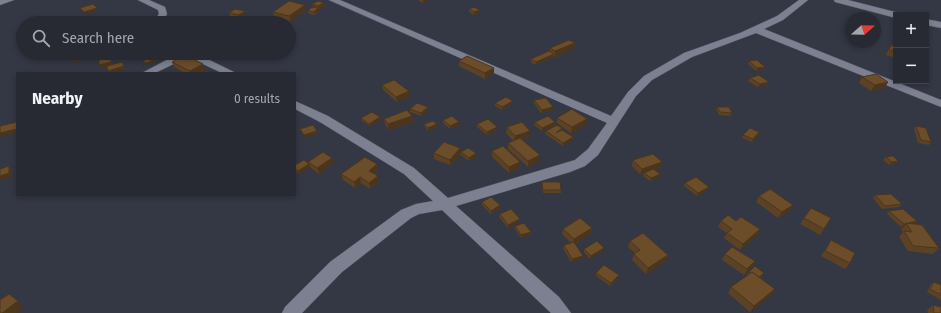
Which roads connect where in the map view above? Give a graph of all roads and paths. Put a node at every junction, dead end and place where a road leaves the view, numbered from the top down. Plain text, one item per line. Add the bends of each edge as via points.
1 (10, 0) edge
2 (142, 0) edge
3 (333, 0) edge
4 (804, 0) edge
5 (838, 0) edge
6 (0, 2) edge
7 (893, 14) edge
8 (162, 16) edge
9 (929, 23) edge
10 (941, 25) edge
11 (755, 29) junction
12 (173, 60) edge
13 (202, 60) edge
14 (149, 72) edge
15 (229, 72) edge
16 (941, 104) edge
17 (296, 105) edge
18 (613, 121) junction
19 (444, 204) junction
20 (291, 313) edge
21 (562, 313) edge

1 - 6 street
2 - 8 street via 162,8
3 - 18 street
4 - 11 street via 780,18
5 - 7 street
9 - 10 street
11 - 16 street
11 - 18 street via 688,55 648,78 632,94
12 - 14 street
13 - 15 street
17 - 19 street via 404,168
18 - 19 street via 593,152 580,163
19 - 20 street via 416,209 406,214 336,267
19 - 21 street

